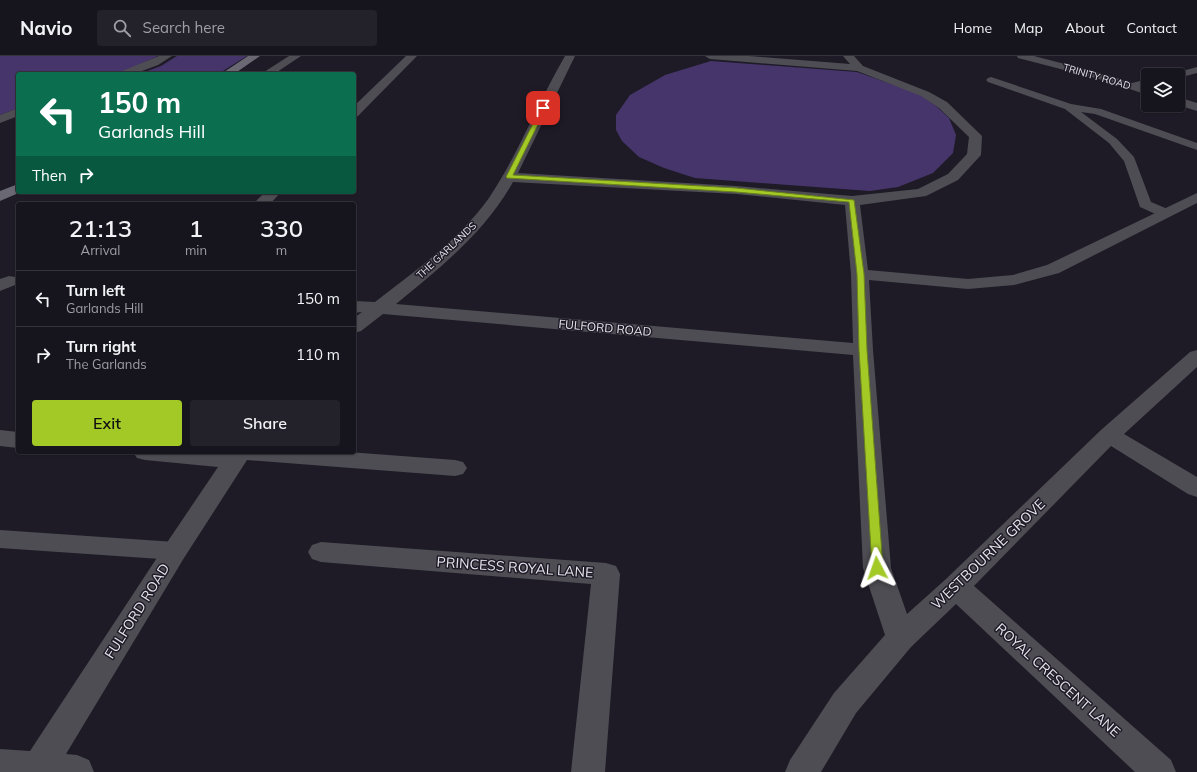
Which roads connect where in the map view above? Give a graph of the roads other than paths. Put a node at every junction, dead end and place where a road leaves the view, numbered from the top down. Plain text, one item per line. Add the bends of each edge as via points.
1 (167, 56) edge
2 (255, 56) edge
3 (296, 56) edge
4 (412, 56) edge
5 (570, 56) edge
6 (710, 56) edge
7 (848, 56) edge
8 (1022, 56) edge
9 (859, 68) junction
10 (1197, 70) edge
11 (129, 72) edge
12 (229, 72) edge
13 (269, 72) edge
14 (1185, 73) edge
15 (991, 80) dead end
16 (1141, 84) edge
17 (1132, 86) junction
18 (1141, 89) edge
19 (1185, 103) edge
20 (1069, 107) junction
21 (1197, 107) edge
22 (356, 111) edge
23 (16, 113) edge
24 (0, 119) edge
25 (1197, 147) edge
26 (509, 177) junction
27 (272, 194) edge
28 (1197, 197) edge
29 (852, 201) junction
30 (263, 202) edge
31 (1165, 213) junction
32 (860, 274) junction
33 (356, 307) edge
34 (379, 308) junction
35 (356, 325) edge
36 (863, 350) junction
37 (1197, 356) edge
38 (1109, 435) junction
39 (0, 438) edge
40 (16, 440) edge
41 (207, 454) edge
42 (238, 455) edge
43 (455, 468) dead end
44 (1197, 488) edge
45 (0, 539) edge
46 (175, 551) junction
47 (321, 552) dead end
48 (956, 587) junction
49 (901, 638) junction
50 (0, 765) edge
51 (37, 770) edge
52 (77, 772) edge
53 (588, 772) edge
54 (802, 772) edge
55 (1159, 772) edge

1 - 11 street
2 - 12 main road
3 - 13 street
4 - 22 street
5 - 26 street, THE GARLANDS
6 - 9 street
7 - 9 street
8 - 17 street, TRINITY ROAD
9 - 29 street via 925,94 943,105 976,136 974,156 953,177 921,193
10 - 14 lane
15 - 20 lane
16 - 17 lane
17 - 18 street, TRINITY ROAD
19 - 21 street
20 - 25 lane via 1096,111
20 - 31 lane via 1113,141 1130,160 1145,204
23 - 24 street
26 - 29 street via 736,190
26 - 34 street, THE GARLANDS via 470,230
27 - 30 street
28 - 31 street
29 - 32 street
31 - 32 street via 1053,269 1014,280 968,284
32 - 36 street
33 - 34 street, FULFORD ROAD
34 - 35 street
34 - 36 street, FULFORD ROAD
36 - 49 street via 877,568
37 - 38 street, WESTBOURNE GROVE
38 - 44 street
38 - 48 street, WESTBOURNE GROVE
39 - 40 street
41 - 42 street
42 - 43 street
42 - 46 street, FULFORD ROAD
45 - 46 lane
46 - 51 street, FULFORD ROAD
47 - 53 street, PRINCESS ROYAL LANE via 606,574
48 - 49 street, WESTBOURNE GROVE
48 - 55 street, ROYAL CRESCENT LANE
49 - 54 street, WESTBOURNE GROVE via 845,703
50 - 51 street
51 - 52 street

